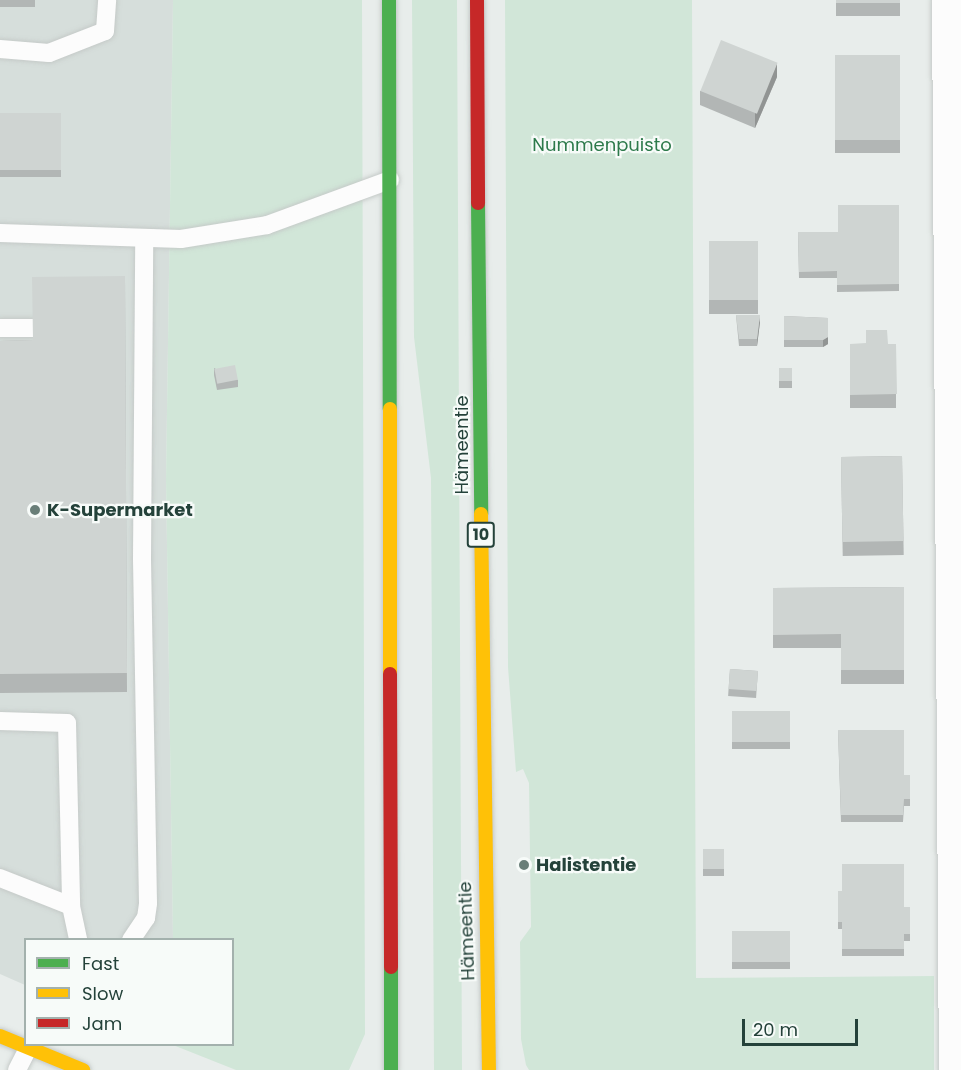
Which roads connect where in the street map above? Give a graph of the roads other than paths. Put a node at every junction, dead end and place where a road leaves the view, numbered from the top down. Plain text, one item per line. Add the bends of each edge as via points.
1 (107, 0) edge
2 (389, 0) edge
3 (477, 0) edge
4 (948, 0) edge
5 (0, 49) edge
6 (390, 180) junction
7 (0, 233) edge
8 (144, 241) junction
9 (0, 328) edge
10 (33, 328) edge
11 (0, 721) edge
12 (0, 878) edge
13 (71, 906) junction
14 (78, 938) edge
15 (132, 938) edge
16 (0, 1036) edge
17 (28, 1048) junction
18 (56, 1051) edge
19 (17, 1070) edge
20 (83, 1070) edge
21 (391, 1070) edge
22 (489, 1070) edge
23 (955, 1070) edge

1 - 5 lane via 105,31 49,52
2 - 6 main road
3 - 22 main road, Hämeentie / 10 via 483,861
4 - 23 street
6 - 8 lane via 267,225 181,240
6 - 21 main road
7 - 8 lane
8 - 15 lane via 142,559 148,903 146,918
9 - 10 lane
11 - 13 lane via 67,723
12 - 13 lane
13 - 14 lane
16 - 17 main road
17 - 18 main road
17 - 19 lane
18 - 20 main road

